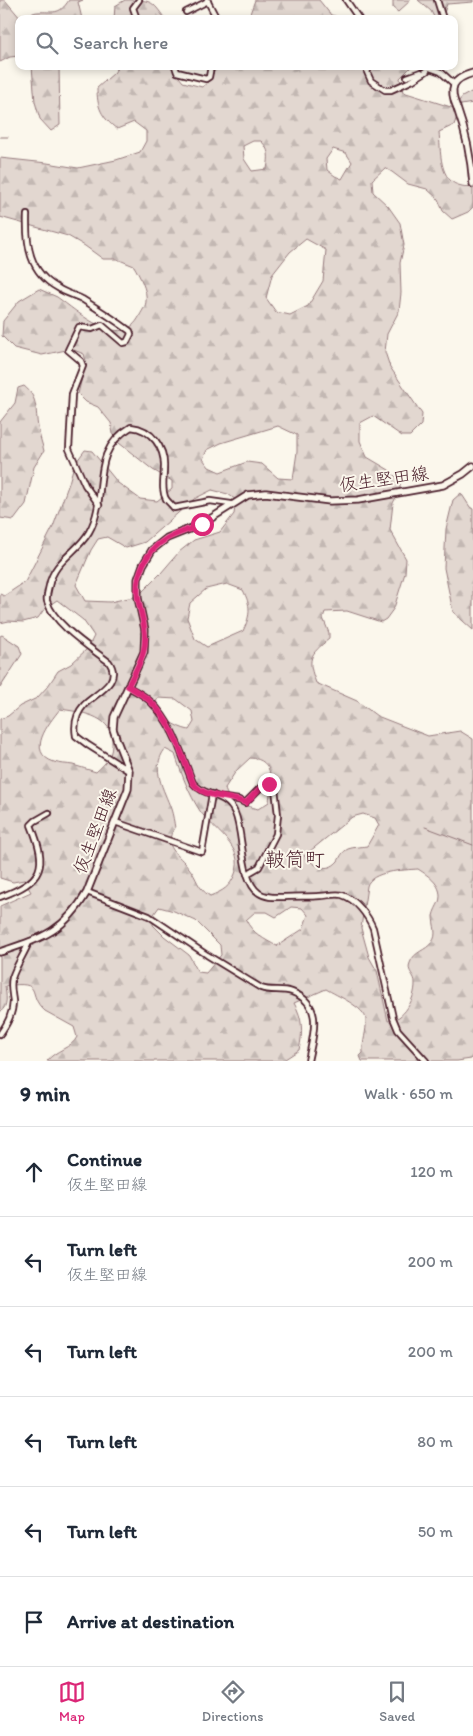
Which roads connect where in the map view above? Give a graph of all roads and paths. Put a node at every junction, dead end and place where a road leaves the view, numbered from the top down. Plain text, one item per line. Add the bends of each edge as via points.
1 (139, 0) edge
2 (208, 0) edge
3 (346, 0) edge
4 (437, 0) edge
5 (186, 12) dead end
6 (136, 15) edge
7 (215, 15) edge
8 (356, 15) edge
9 (442, 15) edge
10 (177, 70) edge
11 (210, 70) edge
12 (368, 70) edge
13 (422, 70) edge
14 (423, 70) edge
15 (435, 70) edge
16 (473, 73) edge
17 (407, 77) dead end
18 (454, 84) junction
19 (473, 184) edge
20 (27, 215) dead end
21 (473, 466) edge
22 (231, 504) junction
23 (99, 505) junction
24 (128, 686) junction
25 (129, 772) junction
26 (212, 794) junction
27 (222, 798) junction
28 (49, 813) dead end
29 (115, 822) junction
30 (248, 874) junction
31 (87, 892) junction
32 (0, 898) edge
33 (28, 942) junction
34 (0, 952) edge
35 (0, 1034) edge
36 (308, 1061) edge
37 (426, 1061) edge

1 - 6 street via 133,6
2 - 5 street
2 - 7 street
3 - 8 street
4 - 9 street
10 - 11 street via 206,79
12 - 14 street via 371,81 389,90
13 - 17 street
15 - 18 street
16 - 18 main road
18 - 19 main road via 453,97 466,133
20 - 23 street via 29,252 44,278 60,290 81,298 131,334 123,343 102,325 92,329 79,327 68,350 83,366 72,394 69,449 85,485
21 - 22 main road, 仮生堅田線 via 443,485 358,500 330,501 266,493 248,494
22 - 23 street via 210,501 174,508 166,498 163,485 161,450 152,435 132,427 107,451
22 - 24 main road, 仮生堅田線 via 202,524 167,538 152,550 143,564 137,588 144,652
23 - 25 street via 89,532 55,570 47,599 59,620 112,667 113,674 105,688 78,714 76,736
24 - 25 main road, 仮生堅田線 via 114,717 113,729
24 - 26 street via 154,704 171,730 193,783
25 - 29 main road, 仮生堅田線 via 128,789
26 - 27 street
26 - 29 street via 202,852
27 - 30 street via 232,806 236,815
27 - 30 street via 246,803 265,786 275,788 276,834 259,867
28 - 32 street via 31,825 41,855 41,867 29,884
29 - 31 main road, 仮生堅田線
30 - 37 street via 254,888 265,896 342,895 360,908 373,928 398,1030
31 - 33 main road, 仮生堅田線 via 61,926
31 - 36 street via 149,916 261,988 292,992 310,1004 315,1017
33 - 34 main road, 仮生堅田線
33 - 35 street via 15,970 11,987 12,1008

